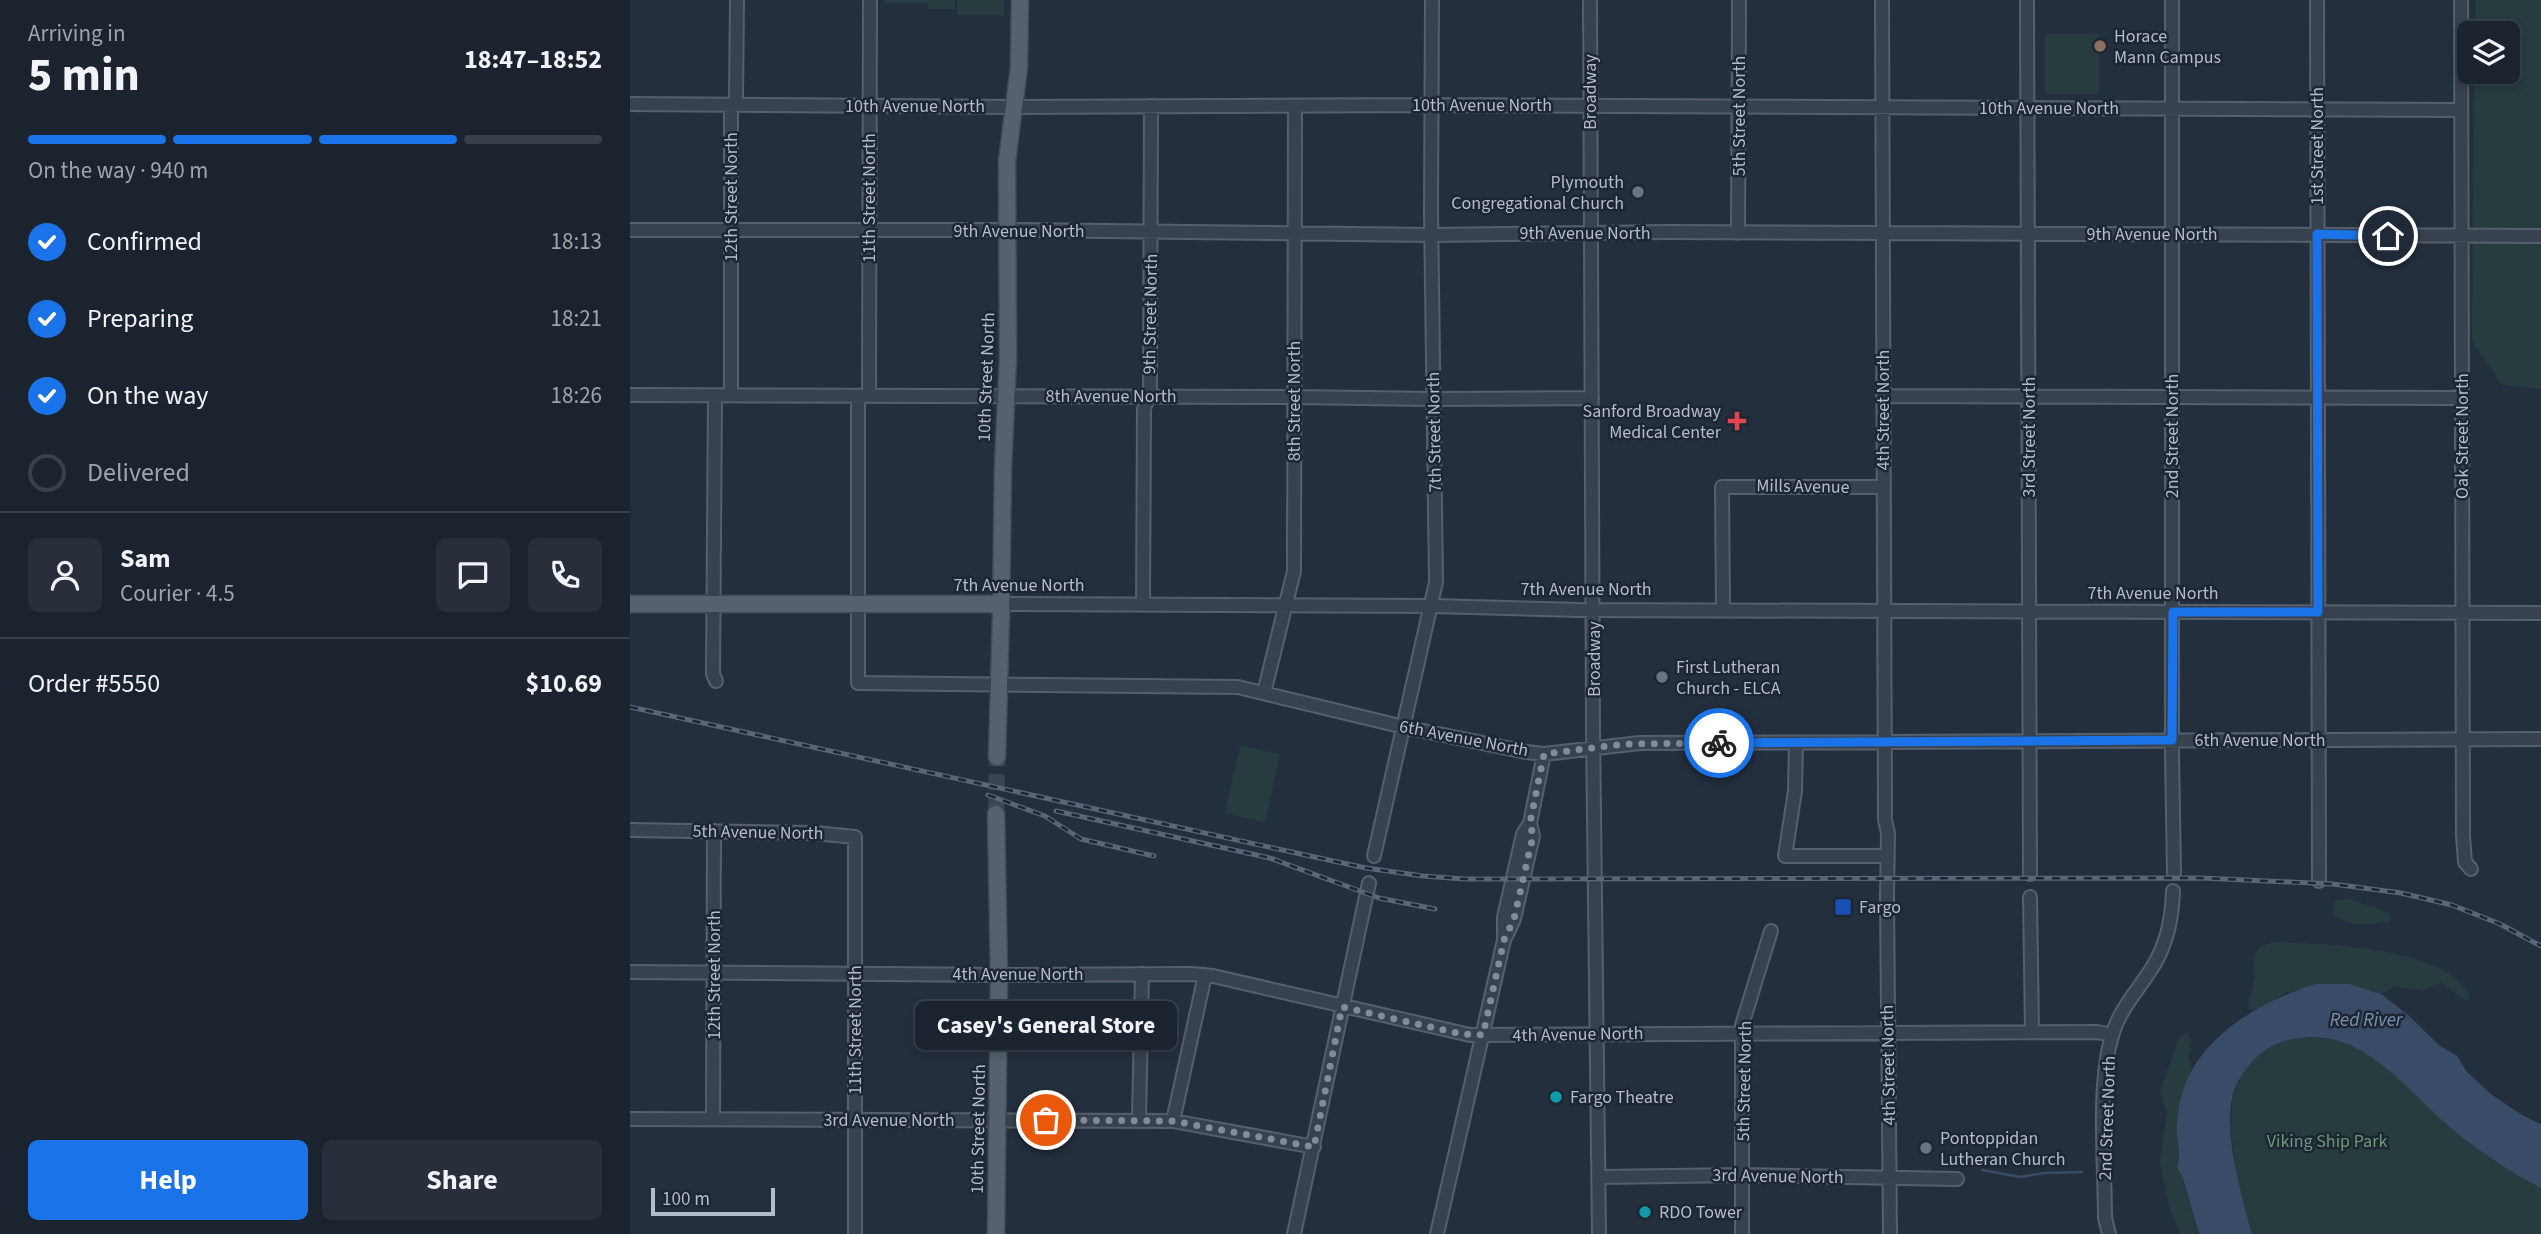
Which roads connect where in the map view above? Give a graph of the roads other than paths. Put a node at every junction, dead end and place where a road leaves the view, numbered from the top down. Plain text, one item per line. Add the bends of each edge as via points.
1 (737, 0) edge
2 (870, 0) edge
3 (1020, 0) edge
4 (1432, 0) edge
5 (1590, 0) edge
6 (1739, 0) edge
7 (1882, 0) edge
8 (2027, 0) edge
9 (2172, 0) edge
10 (2317, 0) edge
11 (2461, 0) edge
12 (630, 104) edge
13 (1432, 104) junction
14 (733, 105) junction
15 (870, 106) junction
16 (1151, 106) junction
17 (1295, 106) junction
18 (1014, 107) junction
19 (1590, 107) junction
20 (1739, 107) junction
21 (1882, 108) junction
22 (2028, 108) junction
23 (2171, 108) junction
24 (2317, 109) junction
25 (2461, 110) junction
26 (630, 230) edge
27 (731, 230) junction
28 (869, 230) junction
29 (1007, 230) junction
30 (1152, 232) junction
31 (1591, 232) junction
32 (1294, 233) junction
33 (1738, 233) junction
34 (1882, 233) junction
35 (2027, 233) junction
36 (2172, 234) junction
37 (2317, 234) junction
38 (1431, 235) junction
39 (2460, 236) junction
40 (2541, 236) edge
41 (630, 395) edge
42 (715, 396) junction
43 (732, 396) junction
44 (864, 396) junction
45 (1147, 396) junction
46 (1883, 396) junction
47 (2029, 396) junction
48 (2172, 396) junction
49 (1005, 397) junction
50 (1294, 397) junction
51 (2318, 397) junction
52 (1592, 398) junction
53 (2462, 398) junction
54 (1433, 399) junction
55 (1883, 487) junction
56 (630, 604) edge
57 (715, 604) junction
58 (859, 604) junction
59 (1001, 604) junction
60 (1143, 606) junction
61 (1432, 606) junction
62 (1286, 607) junction
63 (1723, 609) junction
64 (1594, 610) junction
65 (1883, 610) junction
66 (2029, 611) junction
67 (2173, 612) junction
68 (2318, 612) junction
69 (2462, 613) junction
70 (2541, 613) edge
71 (716, 681) dead end
72 (858, 683) joint
73 (1000, 684) junction
74 (1264, 693) junction
75 (1404, 727) junction
76 (2539, 737) edge
77 (2463, 738) junction
78 (2172, 740) junction
79 (2319, 740) junction
80 (2029, 742) junction
81 (1796, 743) junction
82 (1885, 743) junction
83 (1594, 747) junction
84 (1544, 754) junction
85 (997, 757) tunnel mouth
86 (996, 814) tunnel mouth
87 (1885, 820) junction
88 (630, 830) edge
89 (714, 831) junction
90 (1374, 856) dead end
91 (1881, 856) junction
92 (855, 868) joint
93 (2471, 869) dead end
94 (2030, 873) dead end
95 (2174, 873) dead end
96 (2319, 881) dead end
97 (1369, 883) dead end
98 (2174, 891) dead end
99 (1887, 897) junction
100 (2030, 897) dead end
101 (1771, 932) dead end
102 (630, 972) edge
103 (714, 973) junction
104 (855, 974) junction
105 (1142, 974) junction
106 (999, 975) junction
107 (1205, 975) junction
108 (1342, 1007) junction
109 (1888, 1031) junction
110 (2032, 1031) junction
111 (1597, 1033) junction
112 (1742, 1033) junction
113 (1483, 1035) junction
114 (2112, 1035) junction
115 (630, 1119) edge
116 (713, 1119) junction
117 (855, 1120) junction
118 (1139, 1120) junction
119 (998, 1121) junction
120 (1173, 1121) junction
121 (1314, 1147) junction
122 (1743, 1175) junction
123 (1599, 1177) junction
124 (1890, 1177) junction
125 (1957, 1179) dead end
126 (855, 1234) edge
127 (996, 1234) edge
128 (1294, 1234) edge
129 (1437, 1234) edge
130 (1599, 1234) edge
131 (1742, 1234) edge
132 (1890, 1234) edge
133 (2109, 1234) edge

1 - 14 street, 12th Street North
2 - 15 street, 11th Street North
3 - 18 main road, 10th Street North
4 - 13 street, 7th Street North
5 - 19 street, Broadway
6 - 20 street, 5th Street North
7 - 21 street, 4th Street North
8 - 22 street, 3rd Street North
9 - 23 street, 2nd Street North
10 - 24 street, 1st Street North
11 - 25 street, Oak Street North
12 - 14 street, 10th Avenue North
13 - 17 street, 10th Avenue North
13 - 19 street, 10th Avenue North
13 - 38 street, 7th Street North
14 - 15 street, 10th Avenue North
14 - 27 street, 12th Street North
15 - 18 street, 10th Avenue North
15 - 28 street, 11th Street North
16 - 17 street, 10th Avenue North
16 - 18 street, 10th Avenue North
16 - 30 street, 9th Street North
17 - 32 street, 8th Street North
18 - 29 main road, 10th Street North via 1007,161
19 - 20 street, 10th Avenue North
19 - 31 street, Broadway
20 - 21 street, 10th Avenue North
20 - 33 street, 5th Street North
21 - 22 street, 10th Avenue North
21 - 34 street, 4th Street North
22 - 23 street, 10th Avenue North
22 - 35 street, 3rd Street North
23 - 24 street, 10th Avenue North
23 - 36 street, 2nd Street North
24 - 25 street, 10th Avenue North
24 - 37 street, 1st Street North
25 - 39 street, Oak Street North
26 - 27 street, 9th Avenue North
27 - 28 street, 9th Avenue North
27 - 43 street, 12th Street North
28 - 29 street, 9th Avenue North
28 - 44 street, 11th Street North
29 - 30 street, 9th Avenue North
29 - 49 main road, 10th Street North
30 - 32 street, 9th Avenue North
30 - 45 street, 9th Street North
31 - 33 street, 9th Avenue North
31 - 38 street, 9th Avenue North
31 - 52 street, Broadway
32 - 38 street, 9th Avenue North
32 - 50 street, 8th Street North
33 - 34 street, 9th Avenue North
34 - 35 street, 9th Avenue North
34 - 46 street, 4th Street North
35 - 36 street, 9th Avenue North
35 - 47 street, 3rd Street North
36 - 37 street, 9th Avenue North
36 - 48 street, 2nd Street North
37 - 39 street, 9th Avenue North
37 - 51 street, 1st Street North
38 - 54 street, 7th Street North
39 - 40 street, 9th Avenue North
39 - 53 street, Oak Street North
41 - 42 street, 8th Avenue North
42 - 43 street, 8th Avenue North
42 - 57 street
43 - 44 street, 8th Avenue North
44 - 49 street, 8th Avenue North
44 - 58 street, 11th Street North
45 - 49 street, 8th Avenue North
45 - 50 street, 8th Avenue North
45 - 60 street, 9th Street North
46 - 47 street
46 - 55 street, 4th Street North
47 - 48 street
47 - 66 street, 3rd Street North
48 - 51 street
48 - 67 street, 2nd Street North
49 - 59 main road, 10th Street North
50 - 54 street, 8th Avenue North
50 - 62 street, 8th Street North via 1294,571
51 - 53 street
51 - 68 street, 1st Street North
52 - 54 street, 8th Avenue North
52 - 64 street, Broadway
53 - 69 street, Oak Street North
54 - 61 street, 7th Street North via 1436,582
55 - 63 street, Mills Avenue via 1722,487
55 - 65 street, 4th Street North
56 - 57 main road, 7th Avenue North
57 - 58 main road, 7th Avenue North
57 - 71 street
58 - 59 main road, 7th Avenue North
58 - 72 street, 11th Street North
59 - 60 street, 7th Avenue North
59 - 73 main road, 10th Street North
60 - 62 street, 7th Avenue North
61 - 62 street, 7th Avenue North
61 - 64 street, 7th Avenue North
61 - 75 street, 7th Street North
62 - 74 street, 8th Street North
63 - 64 street, 7th Avenue North
63 - 65 street, 7th Avenue North
64 - 83 street, Broadway
65 - 66 street, 7th Avenue North
65 - 82 street, 4th Street North
66 - 67 street, 7th Avenue North
66 - 80 street, 3rd Street North
67 - 68 street, 7th Avenue North
67 - 78 street, 2nd Street North
68 - 69 street, 7th Avenue North
68 - 79 street, 1st Street North
69 - 70 street, 7th Avenue North
69 - 77 street, Oak Street North
72 - 73 street, 6th Avenue North
73 - 74 street, 6th Avenue North via 1238,687
73 - 85 main road, 10th Street North
74 - 75 street, 6th Avenue North
75 - 84 street, 6th Avenue North
75 - 90 street, 7th Street North
76 - 77 street, 6th Avenue North
77 - 79 street, 6th Avenue North
77 - 93 street, Oak Street North via 2463,836 2465,862
78 - 79 street, 6th Avenue North
78 - 80 street, 6th Avenue North
78 - 95 street, 2nd Street North
79 - 96 street, 1st Street North
80 - 82 street, 6th Avenue North
80 - 94 street, 3rd Street North
81 - 82 street, 6th Avenue North
81 - 83 street, 6th Avenue North
81 - 91 street via 1795,791 1785,856
82 - 87 street, 4th Street North
83 - 84 street, 6th Avenue North
83 - 111 street, Broadway
84 - 113 street via 1504,918 1504,940
86 - 106 main road, 10th Street North
87 - 91 street, 4th Street North
87 - 99 street, 4th Street North
88 - 89 street, 5th Avenue North
89 - 92 street, 5th Avenue North via 855,837
89 - 103 street, 12th Street North
91 - 99 street, 4th Street North
92 - 104 street, 11th Street North
97 - 108 street
98 - 114 street, 2nd Street North via 2164,946
99 - 109 street, 4th Street North
100 - 110 street
101 - 112 street, 5th Street North
102 - 103 street, 4th Avenue North
103 - 104 street, 4th Avenue North
103 - 116 street, 12th Street North
104 - 106 street, 4th Avenue North
104 - 117 street, 11th Street North
105 - 106 street, 4th Avenue North
105 - 107 street, 4th Avenue North
105 - 118 street
106 - 119 main road, 10th Street North
107 - 108 street, 4th Avenue North
107 - 120 street
108 - 113 street, 4th Avenue North
108 - 121 street
109 - 110 street, 4th Avenue North
109 - 112 street, 4th Avenue North
109 - 124 street, 4th Street North
110 - 114 street, 4th Avenue North
111 - 112 street, 4th Avenue North
111 - 113 street, 4th Avenue North
111 - 123 street, Broadway
112 - 122 street, 5th Street North
113 - 129 street
114 - 133 street, 2nd Street North via 2104,1122
115 - 116 street, 3rd Avenue North
116 - 117 street, 3rd Avenue North
117 - 119 street, 3rd Avenue North
117 - 126 street, 11th Street North
118 - 119 street, 3rd Avenue North
118 - 120 street, 3rd Avenue North
119 - 127 main road, 10th Street North
120 - 121 street, 3rd Avenue North
121 - 128 street
122 - 123 street, 3rd Avenue North
122 - 124 street, 3rd Avenue North
122 - 131 street, 5th Street North
123 - 130 street, Broadway
124 - 125 street, 3rd Avenue North
124 - 132 street, 4th Street North

